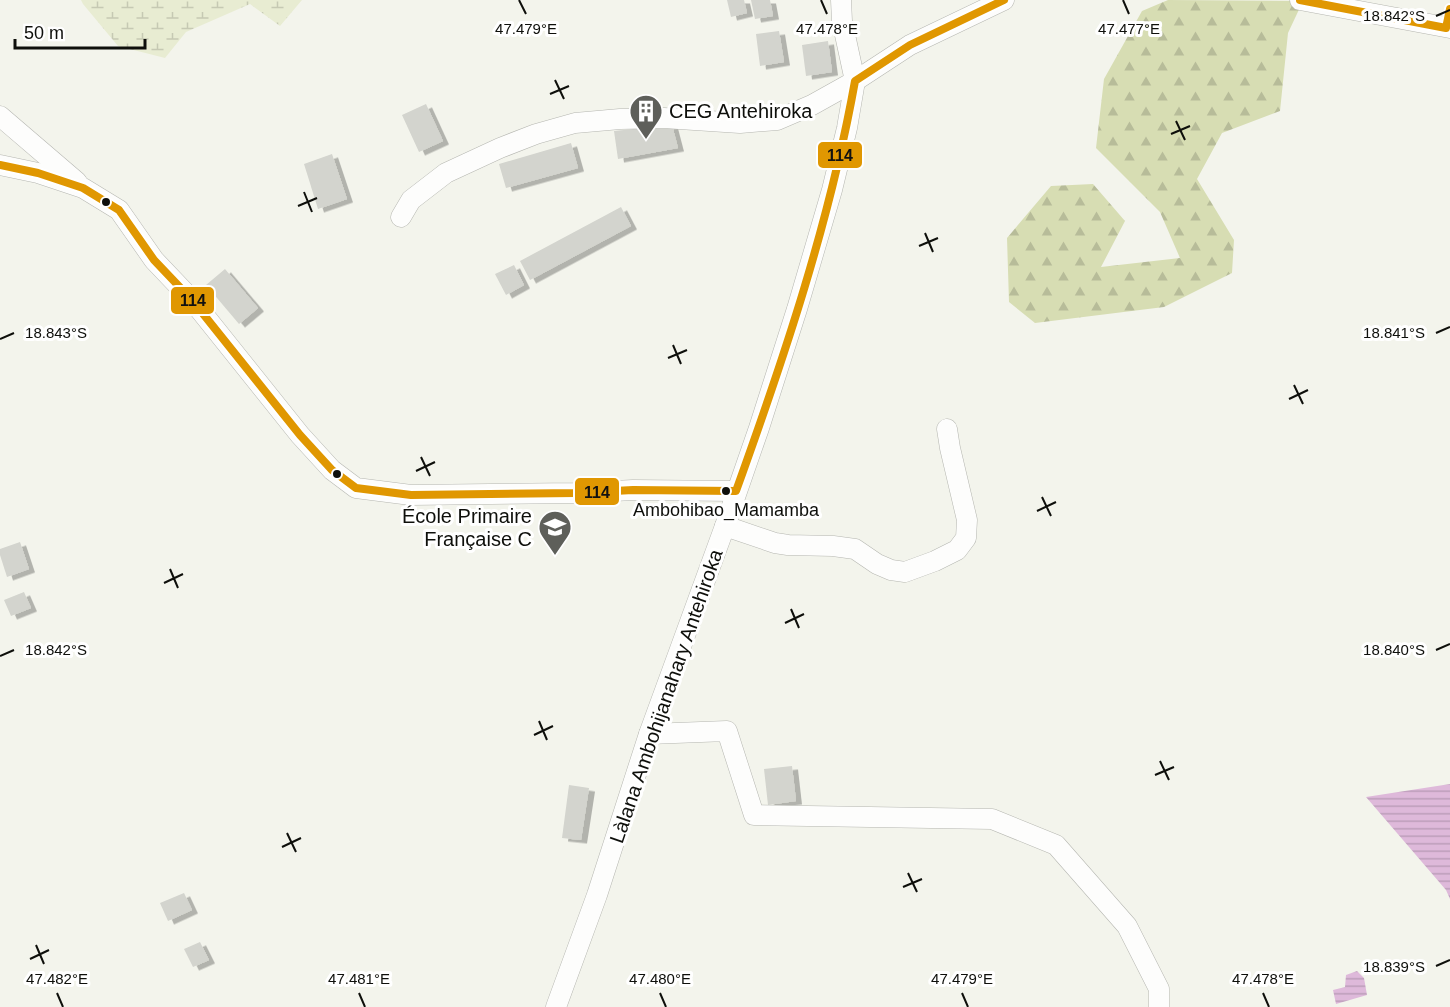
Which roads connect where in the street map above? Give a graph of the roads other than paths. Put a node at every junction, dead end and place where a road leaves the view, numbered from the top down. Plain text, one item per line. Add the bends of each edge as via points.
1 (841, 0) edge
2 (1004, 0) edge
3 (1300, 0) edge
4 (1449, 22) edge
5 (855, 81) junction
6 (0, 116) edge
7 (0, 165) edge
8 (83, 188) junction
9 (401, 217) dead end
10 (947, 429) dead end
11 (736, 491) junction
12 (725, 526) junction
13 (650, 734) junction
14 (556, 1007) edge
15 (1159, 1007) edge

1 - 5 street, Làlana Ambohijanahary Antehiroka
2 - 5 street via 910,45
3 - 4 street
5 - 9 street via 777,120 740,123 620,119 575,123 536,134 446,173 411,200
5 - 11 street, Làlana Ambohijanahary Antehiroka via 832,190
6 - 8 street
7 - 8 street
8 - 11 street via 119,210 154,260 192,300 300,435 332,470 356,488 411,495
10 - 12 street via 967,520 966,538 957,550 935,561 904,572 891,570 855,549 788,546
11 - 12 street, Làlana Ambohijanahary Antehiroka
12 - 13 street, Làlana Ambohijanahary Antehiroka
13 - 14 street, Làlana Ambohijanahary Antehiroka
13 - 15 street via 727,731 754,815 993,819 1056,845 1127,926 1159,989

